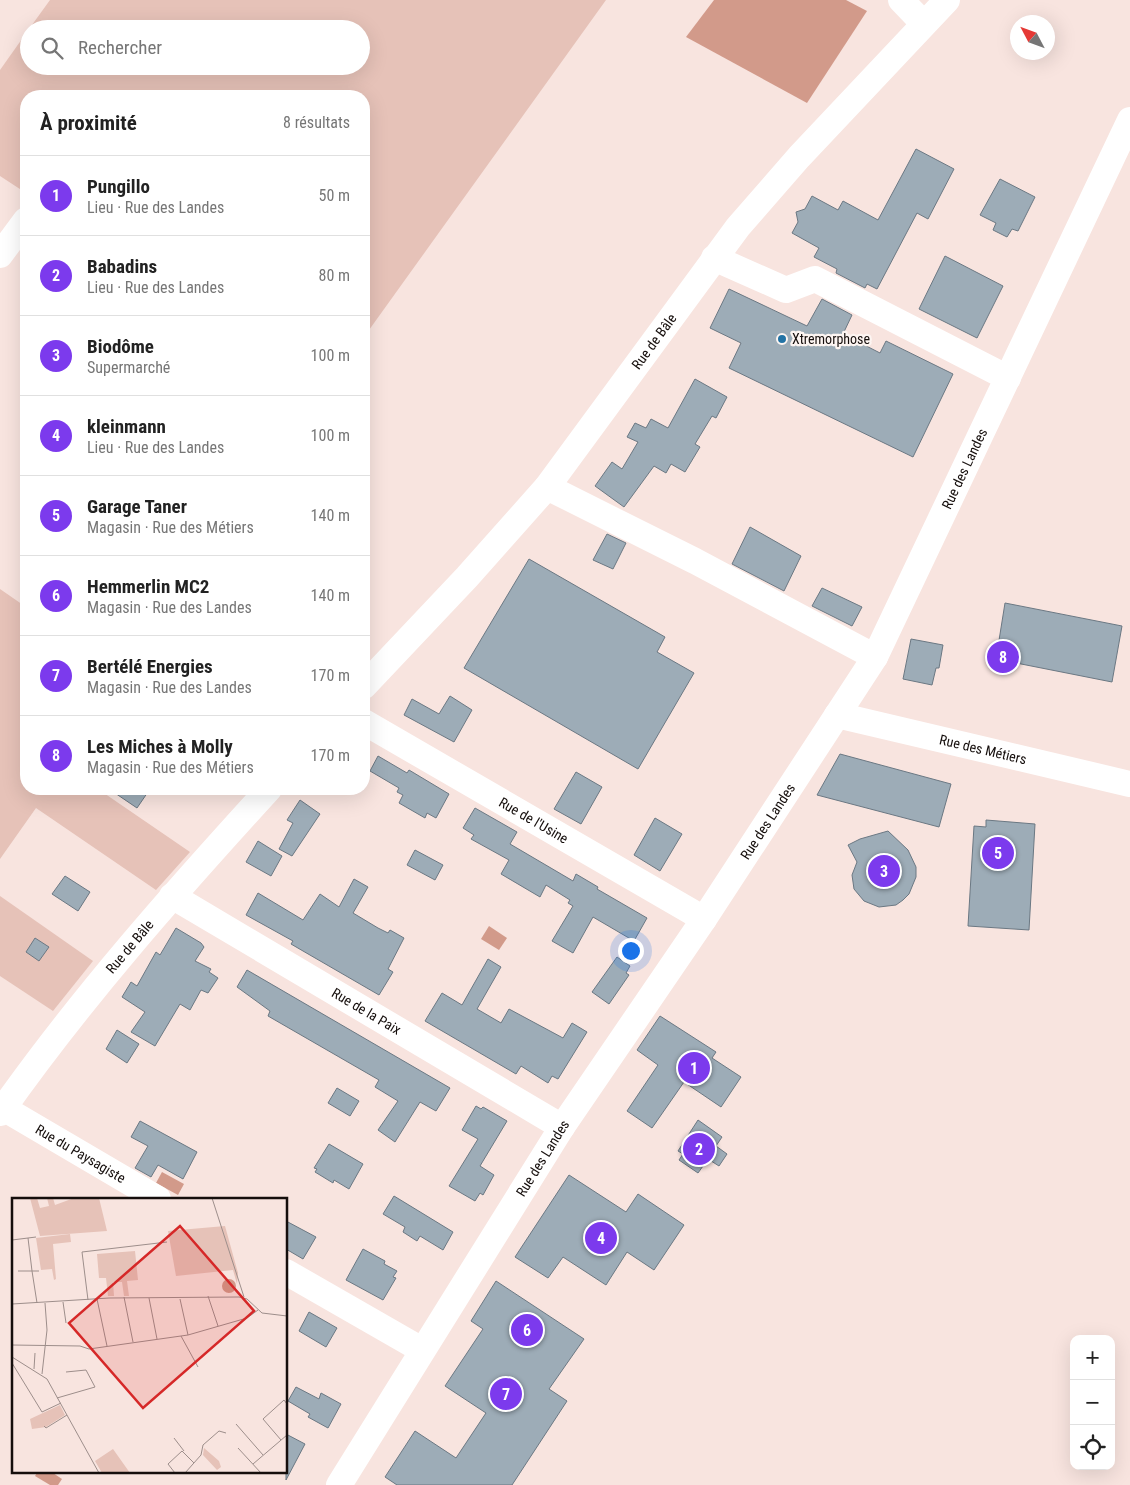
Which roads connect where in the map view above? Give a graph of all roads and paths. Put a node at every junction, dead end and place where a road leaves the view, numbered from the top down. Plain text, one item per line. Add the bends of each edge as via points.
1 (901, 0) edge
2 (947, 0) edge
3 (923, 23) junction
4 (1130, 120) edge
5 (20, 228) edge
6 (0, 255) edge
7 (714, 258) junction
8 (1008, 378) junction
9 (548, 487) junction
10 (875, 657) junction
11 (370, 680) edge
12 (837, 715) junction
13 (370, 725) edge
14 (1130, 784) edge
15 (264, 795) edge
16 (172, 896) junction
17 (704, 919) junction
18 (2, 1111) edge
19 (562, 1127) junction
20 (156, 1198) edge
21 (288, 1273) edge
22 (422, 1350) junction
23 (339, 1485) edge

1 - 3 street
2 - 3 street, Rue de Bâle
3 - 7 street, Rue de Bâle via 799,157
4 - 8 street, Rue des Landes
5 - 6 street
7 - 8 street via 786,290 814,279
7 - 9 street, Rue de Bâle
8 - 10 street, Rue des Landes
9 - 10 street
9 - 11 street, Rue de Bâle
10 - 12 street, Rue des Landes
12 - 14 street, Rue des Métiers
12 - 17 street, Rue des Landes
13 - 17 street, Rue de l'Usine
15 - 16 street, Rue de Bâle
16 - 18 street, Rue de Bâle via 71,1016
16 - 19 street, Rue de la Paix
17 - 19 street, Rue des Landes
18 - 20 street, Rue du Paysagiste
19 - 22 street, Rue des Landes
21 - 22 street
22 - 23 street, Rue des Landes

